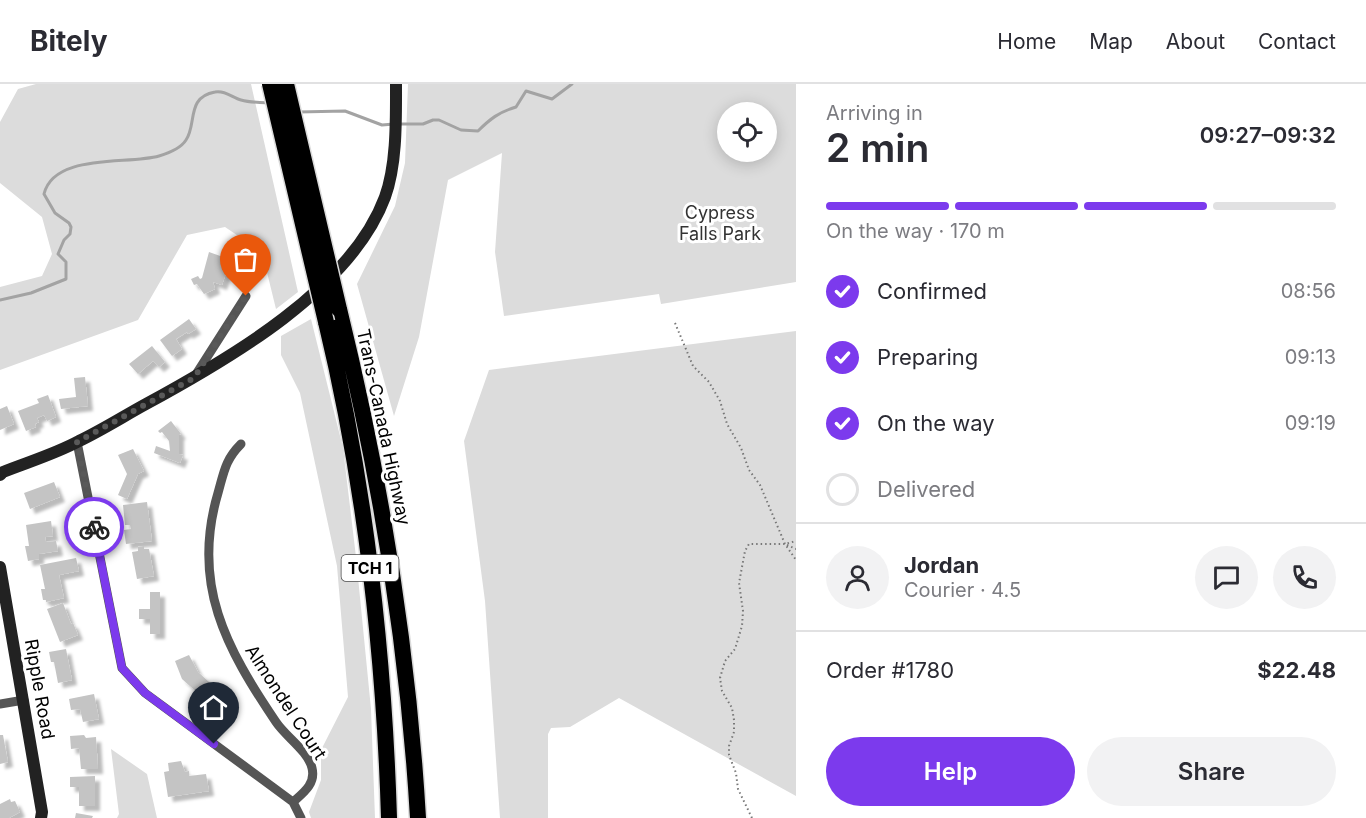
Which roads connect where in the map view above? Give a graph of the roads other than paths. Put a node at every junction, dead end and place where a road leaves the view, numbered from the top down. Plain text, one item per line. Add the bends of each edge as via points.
1 (270, 84) edge
2 (286, 84) edge
3 (396, 84) edge
4 (246, 296) dead end
5 (194, 378) junction
6 (77, 442) junction
7 (241, 444) dead end
8 (0, 475) edge
9 (0, 567) edge
10 (24, 700) junction
11 (0, 704) edge
12 (293, 801) junction
13 (41, 818) edge
14 (301, 818) edge
15 (389, 818) edge
16 (418, 818) edge

1 - 15 highway, Trans-Canada Highway / TCH 1, bridge via 349,424 381,684
2 - 16 highway, Trans-Canada Highway / TCH 1, bridge via 363,410 388,544
3 - 5 street via 393,159 385,196 361,241 316,291
4 - 5 street
5 - 6 street
6 - 8 street
6 - 12 street via 122,668 145,693
7 - 12 street, Almondel Court via 229,456 213,509 211,593 223,633 239,665 277,724 312,768 312,780 306,791
9 - 10 street, Ripple Road
10 - 11 street
10 - 13 street, Ripple Road
12 - 14 street

